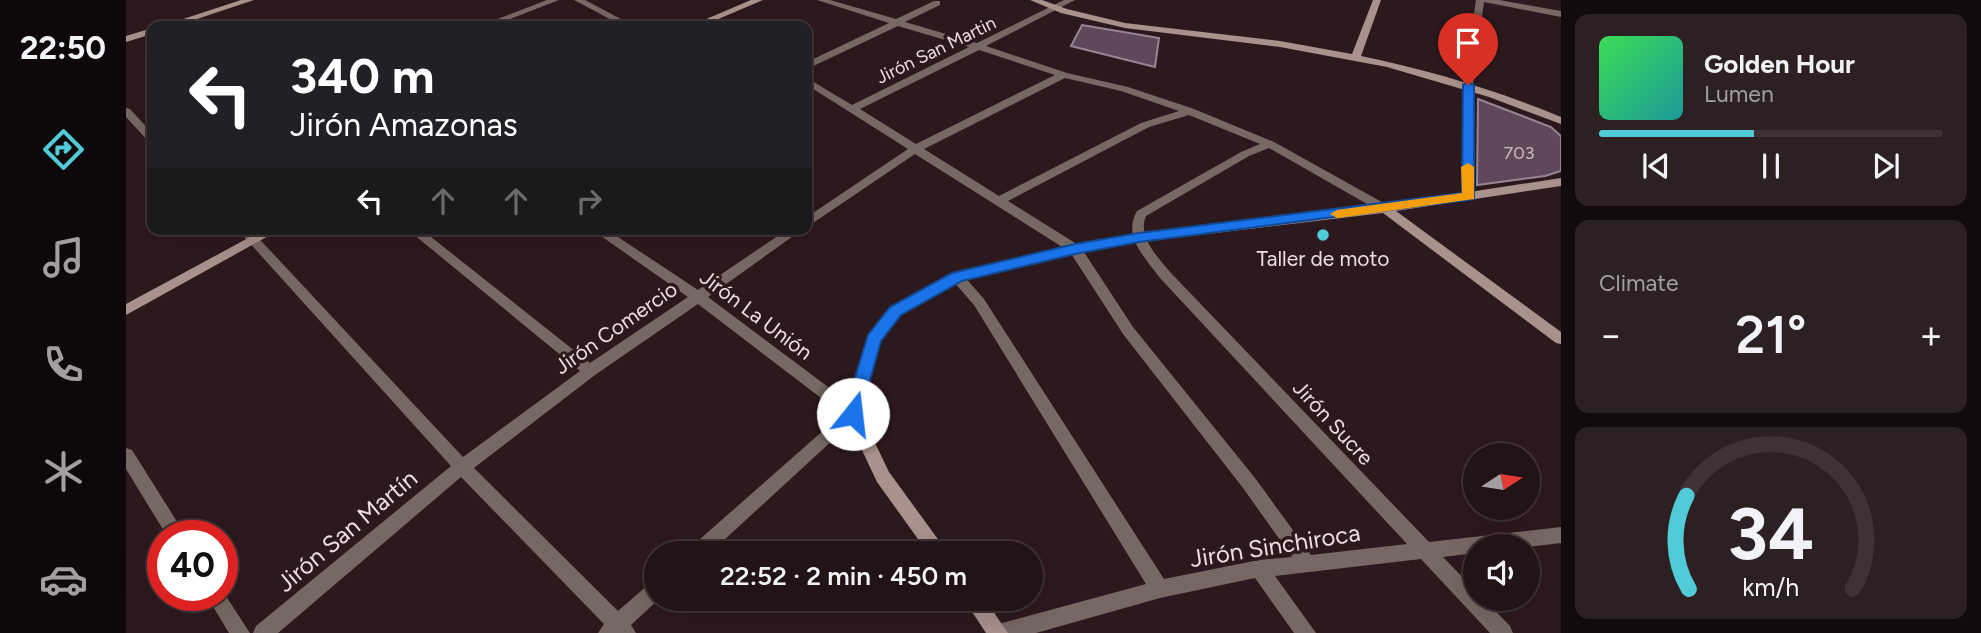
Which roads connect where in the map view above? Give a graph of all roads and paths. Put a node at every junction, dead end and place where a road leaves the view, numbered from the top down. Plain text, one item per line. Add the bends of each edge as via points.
1 (250, 0) edge
2 (555, 0) edge
3 (578, 0) edge
4 (759, 0) edge
5 (821, 0) edge
6 (1034, 0) edge
7 (1071, 0) edge
8 (1377, 0) edge
9 (1480, 0) edge
10 (1485, 0) edge
11 (937, 3) dead end
12 (1056, 9) junction
13 (1561, 13) edge
14 (710, 20) edge
15 (182, 21) edge
16 (498, 21) edge
17 (619, 21) edge
18 (900, 23) junction
19 (147, 33) edge
20 (126, 39) edge
21 (980, 47) junction
22 (1355, 58) junction
23 (812, 64) edge
24 (1064, 75) junction
25 (812, 84) edge
26 (1468, 85) junction
27 (852, 109) junction
28 (126, 111) edge
29 (1190, 111) junction
30 (1561, 121) edge
31 (147, 134) edge
32 (1270, 144) junction
33 (915, 149) junction
34 (1561, 181) edge
35 (1469, 196) junction
36 (999, 201) junction
37 (1385, 208) junction
38 (812, 220) edge
39 (249, 235) edge
40 (420, 235) edge
41 (606, 235) edge
42 (781, 235) edge
43 (1139, 238) junction
44 (1075, 249) junction
45 (957, 277) junction
46 (698, 297) junction
47 (126, 310) edge
48 (1561, 339) edge
49 (590, 371) junction
50 (853, 414) junction
51 (126, 455) edge
52 (462, 467) junction
53 (167, 520) edge
54 (1561, 535) edge
55 (710, 541) edge
56 (930, 541) edge
57 (1426, 549) junction
58 (1306, 562) junction
59 (1259, 569) junction
60 (1160, 589) junction
61 (644, 602) edge
62 (226, 611) edge
63 (982, 611) edge
64 (617, 630) edge
65 (240, 633) edge
66 (262, 633) edge
67 (1000, 633) edge
68 (1306, 633) edge
69 (1503, 633) edge

1 - 15 street
2 - 16 street
3 - 17 street
4 - 14 street
5 - 18 street
6 - 12 street
7 - 12 street, Jirón San Martin
8 - 22 street
9 - 26 street
10 - 13 street
11 - 18 street
12 - 21 street, Jirón San Martin
12 - 22 street via 1143,29 1279,44
18 - 21 street
18 - 23 street
19 - 20 street
21 - 24 street
21 - 27 street, Jirón San Martin
22 - 26 street
24 - 29 street
24 - 33 street
25 - 27 street
26 - 30 street
26 - 35 street
27 - 33 street
28 - 31 street
29 - 32 street
29 - 36 street via 1145,125
32 - 37 street
32 - 43 street via 1141,214 1136,224
33 - 36 street
33 - 38 street
34 - 35 street
35 - 37 street
36 - 44 street
37 - 43 street
37 - 48 street
39 - 47 street
39 - 52 street
40 - 49 street
41 - 46 street, Jirón La Unión
42 - 46 street, Jirón Comercio
43 - 44 street
43 - 57 street, Jirón Sucre via 1165,275
44 - 45 street
44 - 58 street via 1101,294 1274,512
45 - 50 street via 895,311 888,320 874,340
45 - 60 street via 979,302
46 - 49 street, Jirón Comercio
46 - 50 street, Jirón La Unión
49 - 52 street, Jirón Comercio
50 - 55 street
50 - 56 street via 883,477
51 - 53 street
52 - 64 street
52 - 66 street, Jirón San Martín
54 - 57 street, Jirón Sinchiroca
57 - 58 street, Jirón Sinchiroca
57 - 69 street, Jirón Sucre
58 - 59 street, Jirón Sinchiroca
59 - 60 street, Jirón Sinchiroca
59 - 68 street
60 - 67 street, Jirón Sinchiroca
61 - 64 street
62 - 65 street
63 - 67 street

